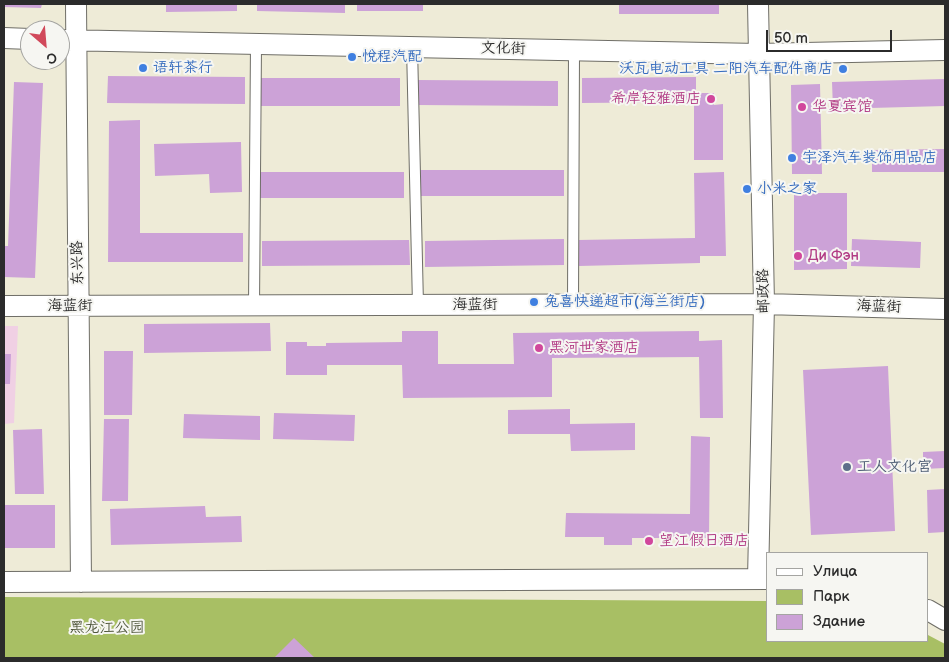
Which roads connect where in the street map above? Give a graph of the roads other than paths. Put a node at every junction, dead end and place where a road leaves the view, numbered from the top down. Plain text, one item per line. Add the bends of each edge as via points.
1 (76, 4) edge
2 (758, 4) edge
3 (70, 31) edge
4 (4, 38) edge
5 (20, 39) edge
6 (70, 40) edge
7 (256, 44) junction
8 (412, 47) junction
9 (574, 50) junction
10 (945, 50) edge
11 (758, 54) junction
12 (69, 70) edge
13 (573, 304) junction
14 (764, 304) junction
15 (418, 305) junction
16 (4, 306) edge
17 (254, 306) junction
18 (79, 307) junction
19 (945, 309) edge
20 (763, 579) edge
21 (4, 582) edge
22 (81, 582) junction
23 (929, 611) edge
24 (945, 620) edge

1 - 3 street, 东兴路
2 - 11 street, 邮政路
4 - 5 street
6 - 7 street, 文化街
7 - 8 street, 文化街
7 - 17 lane
8 - 9 street, 文化街
8 - 15 lane
9 - 11 street, 文化街
9 - 13 lane
10 - 11 street, 文化街
11 - 14 street, 邮政路
12 - 18 street, 东兴路
13 - 14 street, 海蓝街
13 - 15 street, 海蓝街
14 - 19 street, 海蓝街
14 - 20 street, 邮政路
15 - 17 street, 海蓝街
16 - 18 street, 海蓝街
17 - 18 street, 海蓝街
18 - 22 street, 东兴路
20 - 22 street
21 - 22 street
23 - 24 street

